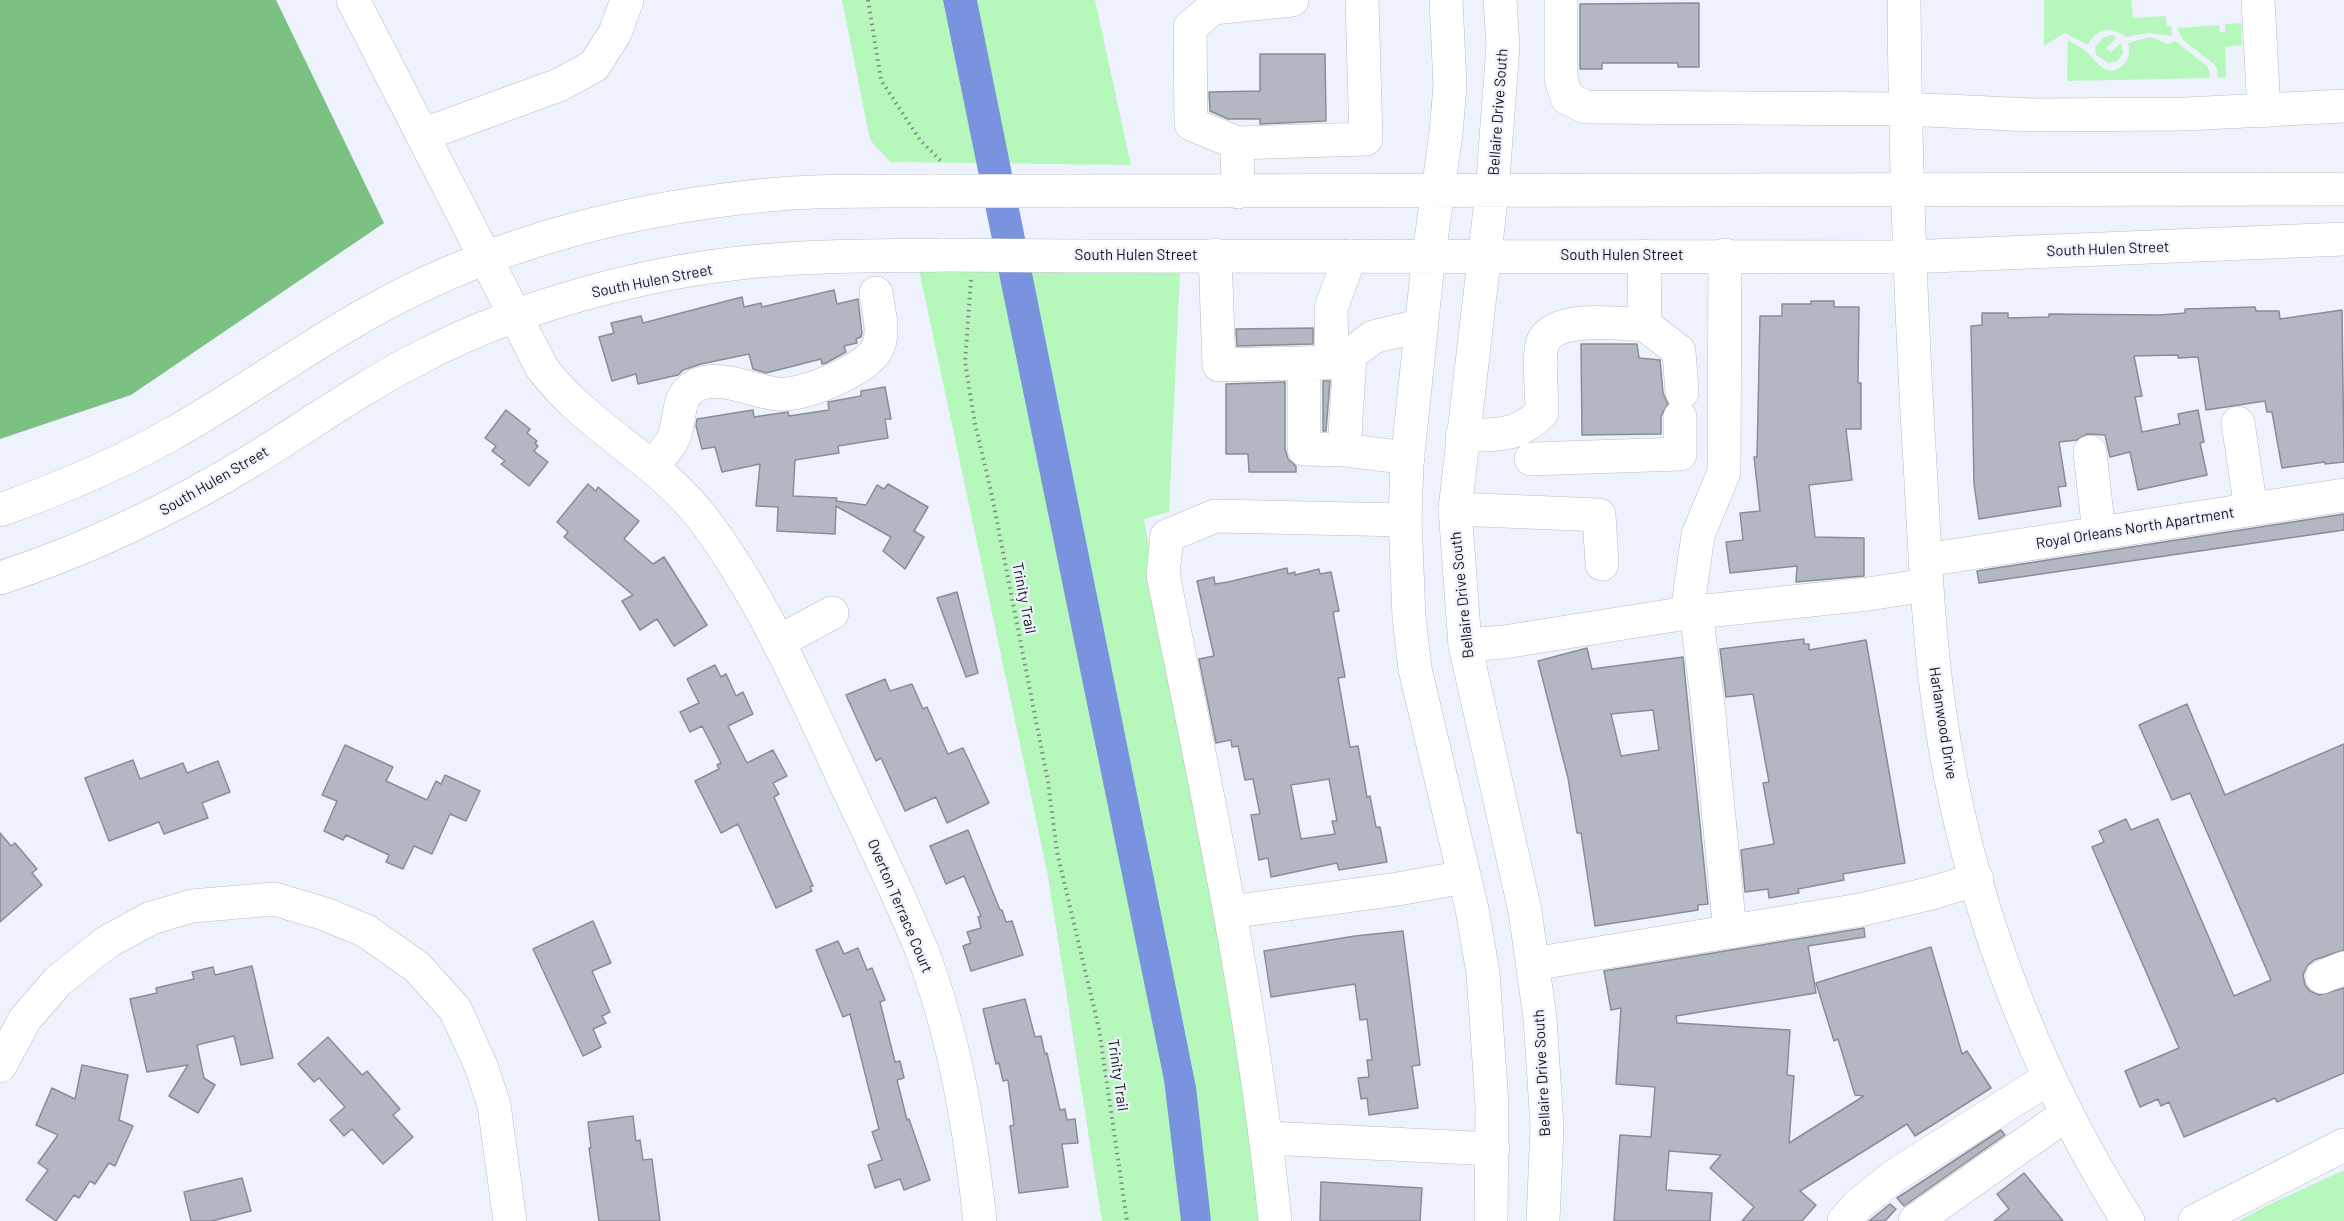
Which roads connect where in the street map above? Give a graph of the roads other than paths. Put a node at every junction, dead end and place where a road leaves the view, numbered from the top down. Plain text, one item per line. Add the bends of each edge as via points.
1 (353, 0) edge
2 (627, 0) edge
3 (1292, 0) edge
4 (1362, 0) edge
5 (1446, 0) edge
6 (1500, 0) edge
7 (1561, 0) edge
8 (1904, 0) edge
9 (2258, 0) edge
10 (2344, 106) edge
11 (1905, 109) junction
12 (2264, 111) junction
13 (422, 135) junction
14 (1237, 143) junction
15 (2344, 189) edge
16 (1906, 190) junction
17 (1438, 191) junction
18 (1238, 192) junction
19 (1492, 192) junction
20 (2337, 237) edge
21 (1429, 254) junction
22 (1215, 255) junction
23 (1484, 255) junction
24 (1725, 255) junction
25 (1350, 256) junction
26 (1644, 256) junction
27 (1908, 257) junction
28 (487, 258) junction
29 (876, 293) dead end
30 (516, 315) junction
31 (1422, 325) junction
32 (1645, 325) junction
33 (1328, 360) junction
34 (2238, 423) dead end
35 (1530, 425) junction
36 (1462, 436) junction
37 (1344, 450) junction
38 (2090, 452) dead end
39 (1408, 458) junction
40 (1531, 459) junction
41 (652, 466) junction
42 (2344, 495) edge
43 (1455, 509) junction
44 (0, 510) edge
45 (2251, 510) junction
46 (1533, 513) junction
47 (1405, 520) junction
48 (2099, 533) junction
49 (1602, 564) dead end
50 (1926, 573) junction
51 (0, 578) edge
52 (832, 613) dead end
53 (1461, 613) junction
54 (1692, 613) junction
55 (1409, 617) junction
56 (778, 642) junction
57 (1465, 645) junction
58 (1464, 877) junction
59 (1977, 879) junction
60 (1230, 912) junction
61 (1730, 932) junction
62 (1533, 964) junction
63 (1483, 973) junction
64 (0, 1065) edge
65 (2049, 1078) junction
66 (2067, 1114) junction
67 (1266, 1138) junction
68 (2344, 1145) edge
69 (1493, 1149) junction
70 (510, 1221) edge
71 (980, 1221) edge
72 (1275, 1221) edge
73 (1491, 1221) edge
74 (1543, 1221) edge
75 (1844, 1221) edge
76 (1915, 1221) edge
77 (2128, 1221) edge
78 (2195, 1221) edge

1 - 13 main road, Overton Terrace Court
2 - 13 main road via 615,33 594,66 559,85
3 - 14 main road via 1213,8 1190,27 1191,124
4 - 14 main road via 1366,139
5 - 17 main road via 1450,86
6 - 19 main road, Bellaire Drive South via 1503,46
7 - 11 main road via 1561,79 1567,98 1586,107
8 - 11 main road, Harlanwood Drive
9 - 12 main road
10 - 12 main road
11 - 12 main road via 2032,116
11 - 16 main road, Harlanwood Drive
13 - 28 main road, Overton Terrace Court
14 - 18 main road
15 - 16 main road
16 - 19 main road
16 - 27 main road, Harlanwood Drive
17 - 18 main road
17 - 19 main road
17 - 21 main road
18 - 28 main road, bridge via 1065,191 940,179 719,200 593,225
19 - 23 main road, Bellaire Drive South
20 - 27 main road, South Hulen Street
21 - 23 main road, South Hulen Street
21 - 25 main road, South Hulen Street
21 - 31 main road
22 - 25 main road, South Hulen Street
22 - 30 main road, South Hulen Street, bridge via 1079,256 957,263 784,259 638,280
22 - 33 main road via 1219,365
23 - 26 main road, South Hulen Street
23 - 36 main road, Bellaire Drive South
24 - 26 main road, South Hulen Street
24 - 27 main road, South Hulen Street
24 - 54 main road via 1724,472 1698,535
25 - 33 main road via 1331,308
26 - 32 main road
27 - 50 main road, Harlanwood Drive
28 - 30 main road, Overton Terrace Court
28 - 44 main road via 428,282 336,331 162,439 76,481
29 - 41 main road via 880,344 867,363 790,395 722,383 697,386 681,402 672,441
30 - 41 main road, Overton Terrace Court via 539,362 561,390
30 - 51 main road, South Hulen Street via 419,357 253,460 148,519
31 - 33 main road via 1373,337
31 - 39 main road
32 - 35 main road via 1572,323 1551,332 1540,348 1542,412
32 - 40 main road via 1679,351 1680,454
33 - 37 main road
33 - 37 main road via 1304,449
34 - 45 main road
35 - 36 main road via 1515,432
35 - 40 main road
36 - 43 main road, Bellaire Drive South
37 - 39 main road
38 - 48 main road
39 - 47 main road
40 - 46 main road
41 - 56 main road, Overton Terrace Court via 703,520 751,592
42 - 45 main road, Royal Orleans North Apartment
43 - 46 main road
43 - 53 main road, Bellaire Drive South
45 - 48 main road, Royal Orleans North Apartment
46 - 49 main road via 1599,515
47 - 55 main road
47 - 60 main road via 1215,516 1167,536 1163,574
48 - 50 main road, Royal Orleans North Apartment
50 - 54 main road, Royal Orleans North Apartment via 1869,594
50 - 59 main road, Harlanwood Drive via 1932,653 1950,772
52 - 56 main road
53 - 55 main road
53 - 57 main road, Bellaire Drive South
54 - 57 main road, Royal Orleans North Apartment
54 - 61 main road via 1708,705
55 - 58 main road via 1425,718
56 - 71 main road, Overton Terrace Court via 922,951 967,1113
57 - 62 main road, Bellaire Drive South via 1525,911
58 - 60 main road via 1398,890
58 - 63 main road
59 - 61 main road via 1860,910
59 - 65 main road, Harlanwood Drive
60 - 67 main road
61 - 62 main road
62 - 63 main road
62 - 74 main road, Bellaire Drive South via 1546,1115
63 - 69 main road via 1490,1040
64 - 70 main road via 25,1019 58,981 107,942 151,918 192,906 274,899 325,914 366,931 417,967 455,1009 494,1105
65 - 66 main road, Harlanwood Drive
65 - 75 main road via 1897,1174 1858,1204
66 - 76 main road
66 - 77 main road, Harlanwood Drive
67 - 69 main road
67 - 72 main road
68 - 78 main road
69 - 73 main road

